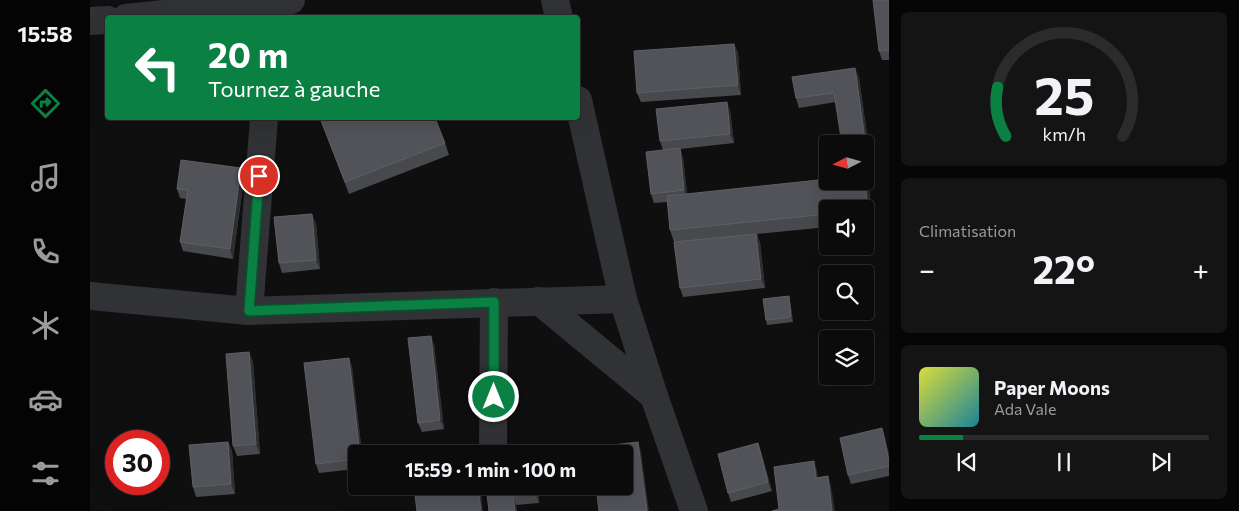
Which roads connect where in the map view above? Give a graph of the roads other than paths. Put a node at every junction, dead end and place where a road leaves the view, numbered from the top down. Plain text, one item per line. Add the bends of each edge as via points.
1 (555, 0) edge
2 (276, 5) edge
3 (161, 15) edge
4 (558, 15) edge
5 (105, 20) edge
6 (90, 21) edge
7 (580, 109) edge
8 (264, 120) edge
9 (90, 296) edge
10 (623, 298) junction
11 (539, 301) junction
12 (494, 302) junction
13 (249, 311) junction
14 (654, 396) junction
15 (493, 445) edge
16 (694, 511) edge

1 - 4 street
2 - 3 street
5 - 6 street
7 - 10 street
8 - 13 street
9 - 13 street
10 - 11 street
10 - 14 street
11 - 12 street
11 - 14 street
12 - 13 street
12 - 15 street
14 - 16 street

